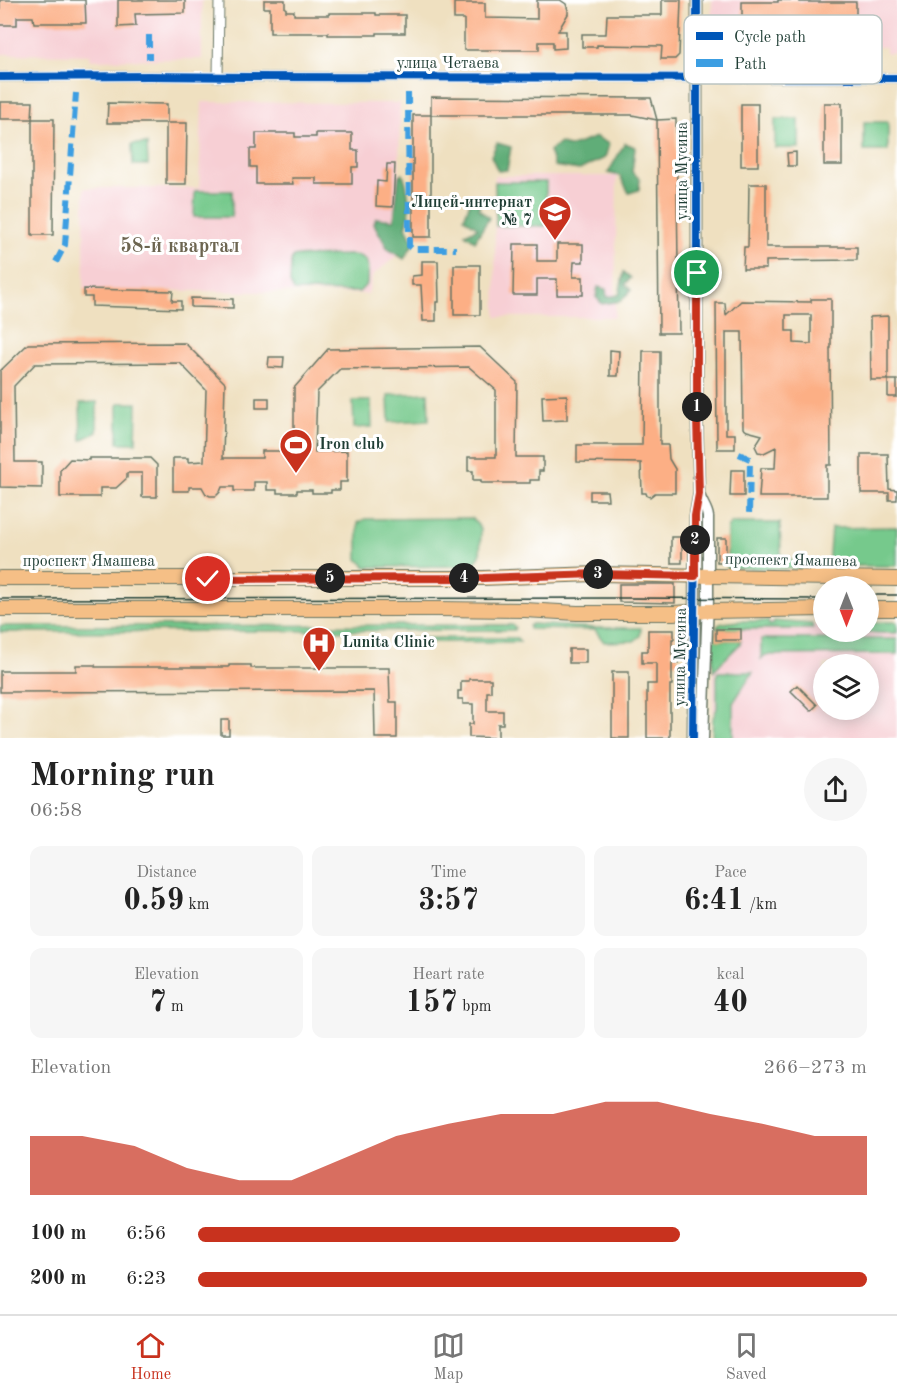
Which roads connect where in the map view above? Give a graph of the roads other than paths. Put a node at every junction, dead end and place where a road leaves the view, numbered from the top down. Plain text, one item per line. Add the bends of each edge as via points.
1 (219, 0) edge
2 (0, 77) edge
3 (218, 77) junction
4 (684, 78) edge
5 (697, 84) edge
6 (702, 576) junction
7 (0, 578) edge
8 (897, 579) edge
9 (0, 609) edge
10 (813, 609) edge
11 (879, 609) edge
12 (897, 609) edge
13 (701, 611) junction
14 (693, 738) edge
15 (703, 738) edge

1 - 3 street
2 - 3 street, улица Четаева
3 - 4 street, улица Четаева
5 - 6 street, улица Мусина via 699,494 708,514
6 - 7 main road, проспект Ямашева
6 - 8 main road, проспект Ямашева
6 - 13 street, улица Мусина
9 - 13 main road
10 - 13 main road
11 - 12 main road
13 - 14 street, улица Мусина
13 - 15 street, улица Мусина

